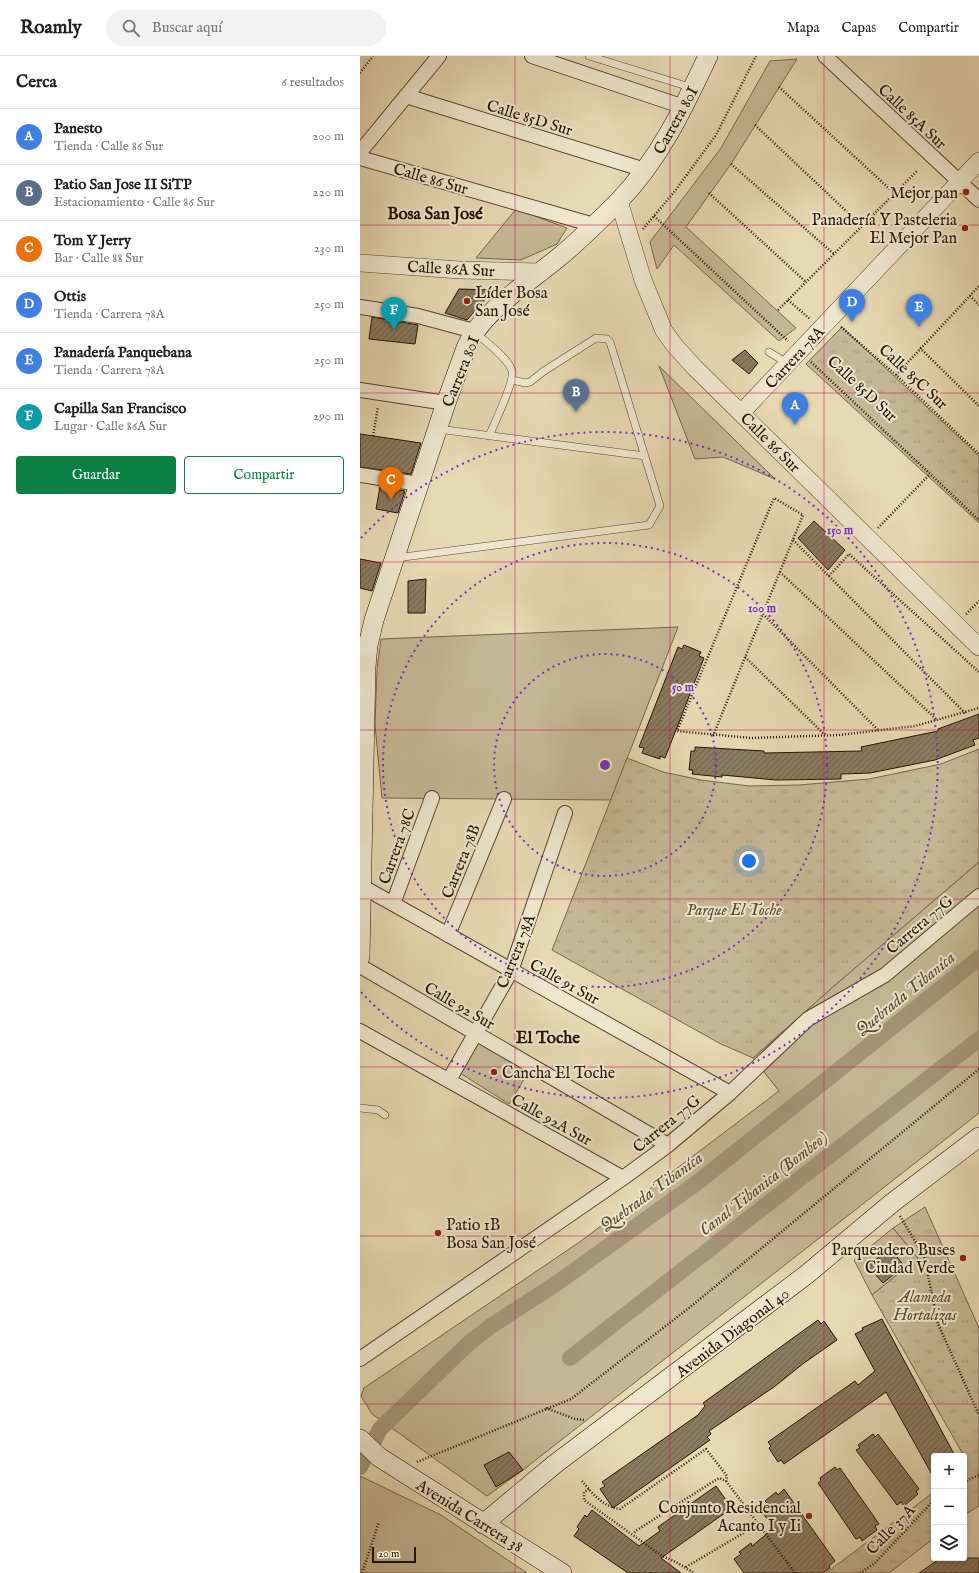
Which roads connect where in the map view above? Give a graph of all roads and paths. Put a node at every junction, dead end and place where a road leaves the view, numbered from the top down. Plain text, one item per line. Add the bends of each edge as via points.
1 (373, 56) edge
2 (439, 56) edge
3 (532, 56) edge
4 (589, 56) edge
5 (708, 56) edge
6 (756, 56) edge
7 (825, 56) edge
8 (360, 73) edge
9 (779, 87) dead end
10 (693, 88) junction
11 (406, 96) junction
12 (684, 107) junction
13 (755, 125) dead end
14 (360, 152) edge
15 (360, 158) edge
16 (979, 161) edge
17 (731, 164) dead end
18 (645, 170) junction
19 (917, 170) dead end
20 (959, 182) junction
21 (709, 193) dead end
22 (894, 194) junction
23 (979, 200) edge
24 (619, 201) junction
25 (654, 216) junction
26 (594, 225) junction
27 (862, 226) junction
28 (631, 243) junction
29 (834, 254) junction
30 (360, 263) edge
31 (542, 272) junction
32 (806, 282) junction
33 (979, 286) edge
34 (970, 296) junction
35 (788, 300) junction
36 (979, 305) edge
37 (360, 307) edge
38 (778, 310) dead end
39 (831, 317) junction
40 (819, 330) junction
41 (474, 331) junction
42 (920, 348) junction
43 (768, 352) dead end
44 (793, 357) junction
45 (896, 375) junction
46 (512, 380) junction
47 (360, 390) edge
48 (380, 393) junction
49 (446, 403) junction
50 (979, 406) edge
51 (741, 413) junction
52 (438, 429) junction
53 (373, 436) dead end
54 (489, 436) junction
55 (979, 454) edge
56 (644, 456) junction
57 (930, 474) junction
58 (360, 475) edge
59 (419, 484) junction
60 (979, 520) edge
61 (868, 538) junction
62 (793, 540) junction
63 (394, 558) junction
64 (780, 572) junction
65 (829, 576) junction
66 (763, 614) junction
67 (979, 647) edge
68 (745, 657) junction
69 (979, 672) edge
70 (363, 707) edge
71 (979, 708) edge
72 (965, 713) junction
73 (938, 720) junction
74 (363, 729) edge
75 (879, 731) junction
76 (825, 735) junction
77 (713, 736) junction
78 (432, 798) dead end
79 (504, 799) dead end
80 (362, 801) edge
81 (566, 813) dead end
82 (362, 876) edge
83 (979, 896) edge
84 (393, 904) junction
85 (448, 935) junction
86 (360, 958) edge
87 (360, 966) edge
88 (511, 970) junction
89 (360, 1031) edge
90 (476, 1033) junction
91 (979, 1069) edge
92 (449, 1080) junction
93 (730, 1094) junction
94 (360, 1108) edge
95 (385, 1114) dead end
96 (979, 1137) edge
97 (668, 1145) junction
98 (623, 1178) junction
99 (892, 1203) junction
100 (360, 1359) edge
101 (546, 1408) junction
102 (979, 1415) edge
103 (586, 1420) dead end
104 (361, 1440) edge
105 (398, 1470) junction
106 (979, 1475) edge
107 (582, 1481) dead end
108 (726, 1481) junction
109 (967, 1481) edge
110 (588, 1489) junction
111 (931, 1503) edge
112 (379, 1522) dead end
113 (483, 1524) junction
114 (757, 1525) junction
115 (633, 1534) junction
116 (686, 1568) junction
117 (362, 1573) edge
118 (562, 1573) edge
119 (694, 1573) edge
120 (795, 1573) edge
121 (860, 1573) edge

1 - 8 path
2 - 11 street
3 - 12 street
4 - 10 lane
5 - 10 main road, Carrera 80I
6 - 25 path via 716,135
7 - 20 street, Calle 85A Sur
9 - 22 path
10 - 12 main road, Carrera 80I
11 - 14 street
11 - 18 street, Calle 85D Sur
12 - 18 main road, Carrera 80I via 661,149
13 - 27 path
15 - 26 street, Calle 86 Sur
16 - 20 street, Carrera 78A
17 - 29 path
18 - 24 main road, Carrera 80I
19 - 22 path
20 - 23 street, Calle 85A Sur
20 - 39 street, Carrera 78A
21 - 32 path
22 - 27 path
24 - 26 main road, Carrera 80I
24 - 28 street, Calle 86 Sur
25 - 28 path
25 - 44 path, Calle 85D Sur
26 - 31 main road, Carrera 80I
27 - 29 path
28 - 51 street, Calle 86 Sur via 664,331 695,368
29 - 32 path
30 - 31 street, Calle 86A Sur via 460,270
31 - 41 main road, Carrera 80I
32 - 35 path
33 - 34 path
34 - 36 path
34 - 42 path
35 - 38 path
35 - 40 path via 808,316
37 - 41 street via 418,316
39 - 40 street, Carrera 78A
39 - 45 path, Calle 85C Sur
40 - 44 street, Carrera 78A
41 - 46 lane via 512,370
41 - 49 main road, Carrera 80I
42 - 45 path
42 - 50 path
43 - 44 lane
44 - 51 street, Carrera 78A
44 - 57 path, Calle 85D Sur
45 - 55 path, Calle 85C Sur
46 - 54 lane
46 - 56 lane via 525,384 530,382 596,338 607,339
47 - 48 street
48 - 49 street
48 - 53 path
49 - 52 main road, Carrera 80I
51 - 61 street, Calle 86 Sur
52 - 54 lane
52 - 59 main road, Carrera 80I
54 - 56 lane
56 - 63 lane via 660,506 650,526
57 - 60 path, Calle 85D Sur
57 - 61 path
58 - 59 street
59 - 63 main road, Carrera 80I
61 - 67 street, Calle 86 Sur
62 - 64 path
62 - 65 path
62 - 77 path via 803,515 774,498 677,731
63 - 70 main road, Carrera 80I via 374,620 367,656
64 - 66 path
64 - 73 path
65 - 69 path via 849,554
65 - 72 path
66 - 68 path
66 - 75 path
68 - 76 path
68 - 77 path
70 - 74 main road, Carrera 80I
71 - 72 path
72 - 73 path
73 - 75 path
74 - 80 main road, Carrera 80I
75 - 76 path
76 - 77 path via 752,738
78 - 84 street, Carrera 78C
79 - 85 street, Carrera 78B
80 - 82 main road, Carrera 80I
81 - 88 street, Carrera 78A
82 - 84 street, Calle 91 Sur
82 - 86 main road, Carrera 80I
83 - 93 street, Carrera 77G via 885,975 808,1019
84 - 85 street, Calle 91 Sur
85 - 88 street, Calle 91 Sur
87 - 90 street, Calle 92 Sur
88 - 90 street, Carrera 78A
88 - 93 street, Calle 91 Sur
89 - 92 street, Calle 92A Sur
90 - 92 street, Carrera 78A
90 - 97 street, Calle 92 Sur
91 - 101 path via 689,1308 571,1399
92 - 98 street, Calle 92A Sur
93 - 97 street, Carrera 77G
94 - 95 lane via 378,1110
96 - 99 main road, Avenida Diagonal 40
97 - 98 street, Carrera 77G
98 - 100 street, Carrera 77G
99 - 102 path via 924,1256 938,1324
99 - 113 main road, Avenida Diagonal 40 via 806,1276 555,1464
101 - 103 path via 575,1419
101 - 105 path
104 - 105 main road, Avenida Carrera 38
105 - 113 main road, Avenida Carrera 38
106 - 109 path
107 - 110 path
108 - 110 path via 727,1476 706,1449 620,1509 602,1502
108 - 114 path
108 - 115 path via 719,1478
110 - 115 path via 584,1492 584,1500
111 - 121 path, Calle 37A via 875,1563
112 - 117 path
113 - 118 main road, Avenida Carrera 38
114 - 116 path
114 - 120 path
115 - 116 path via 662,1556
116 - 119 path

